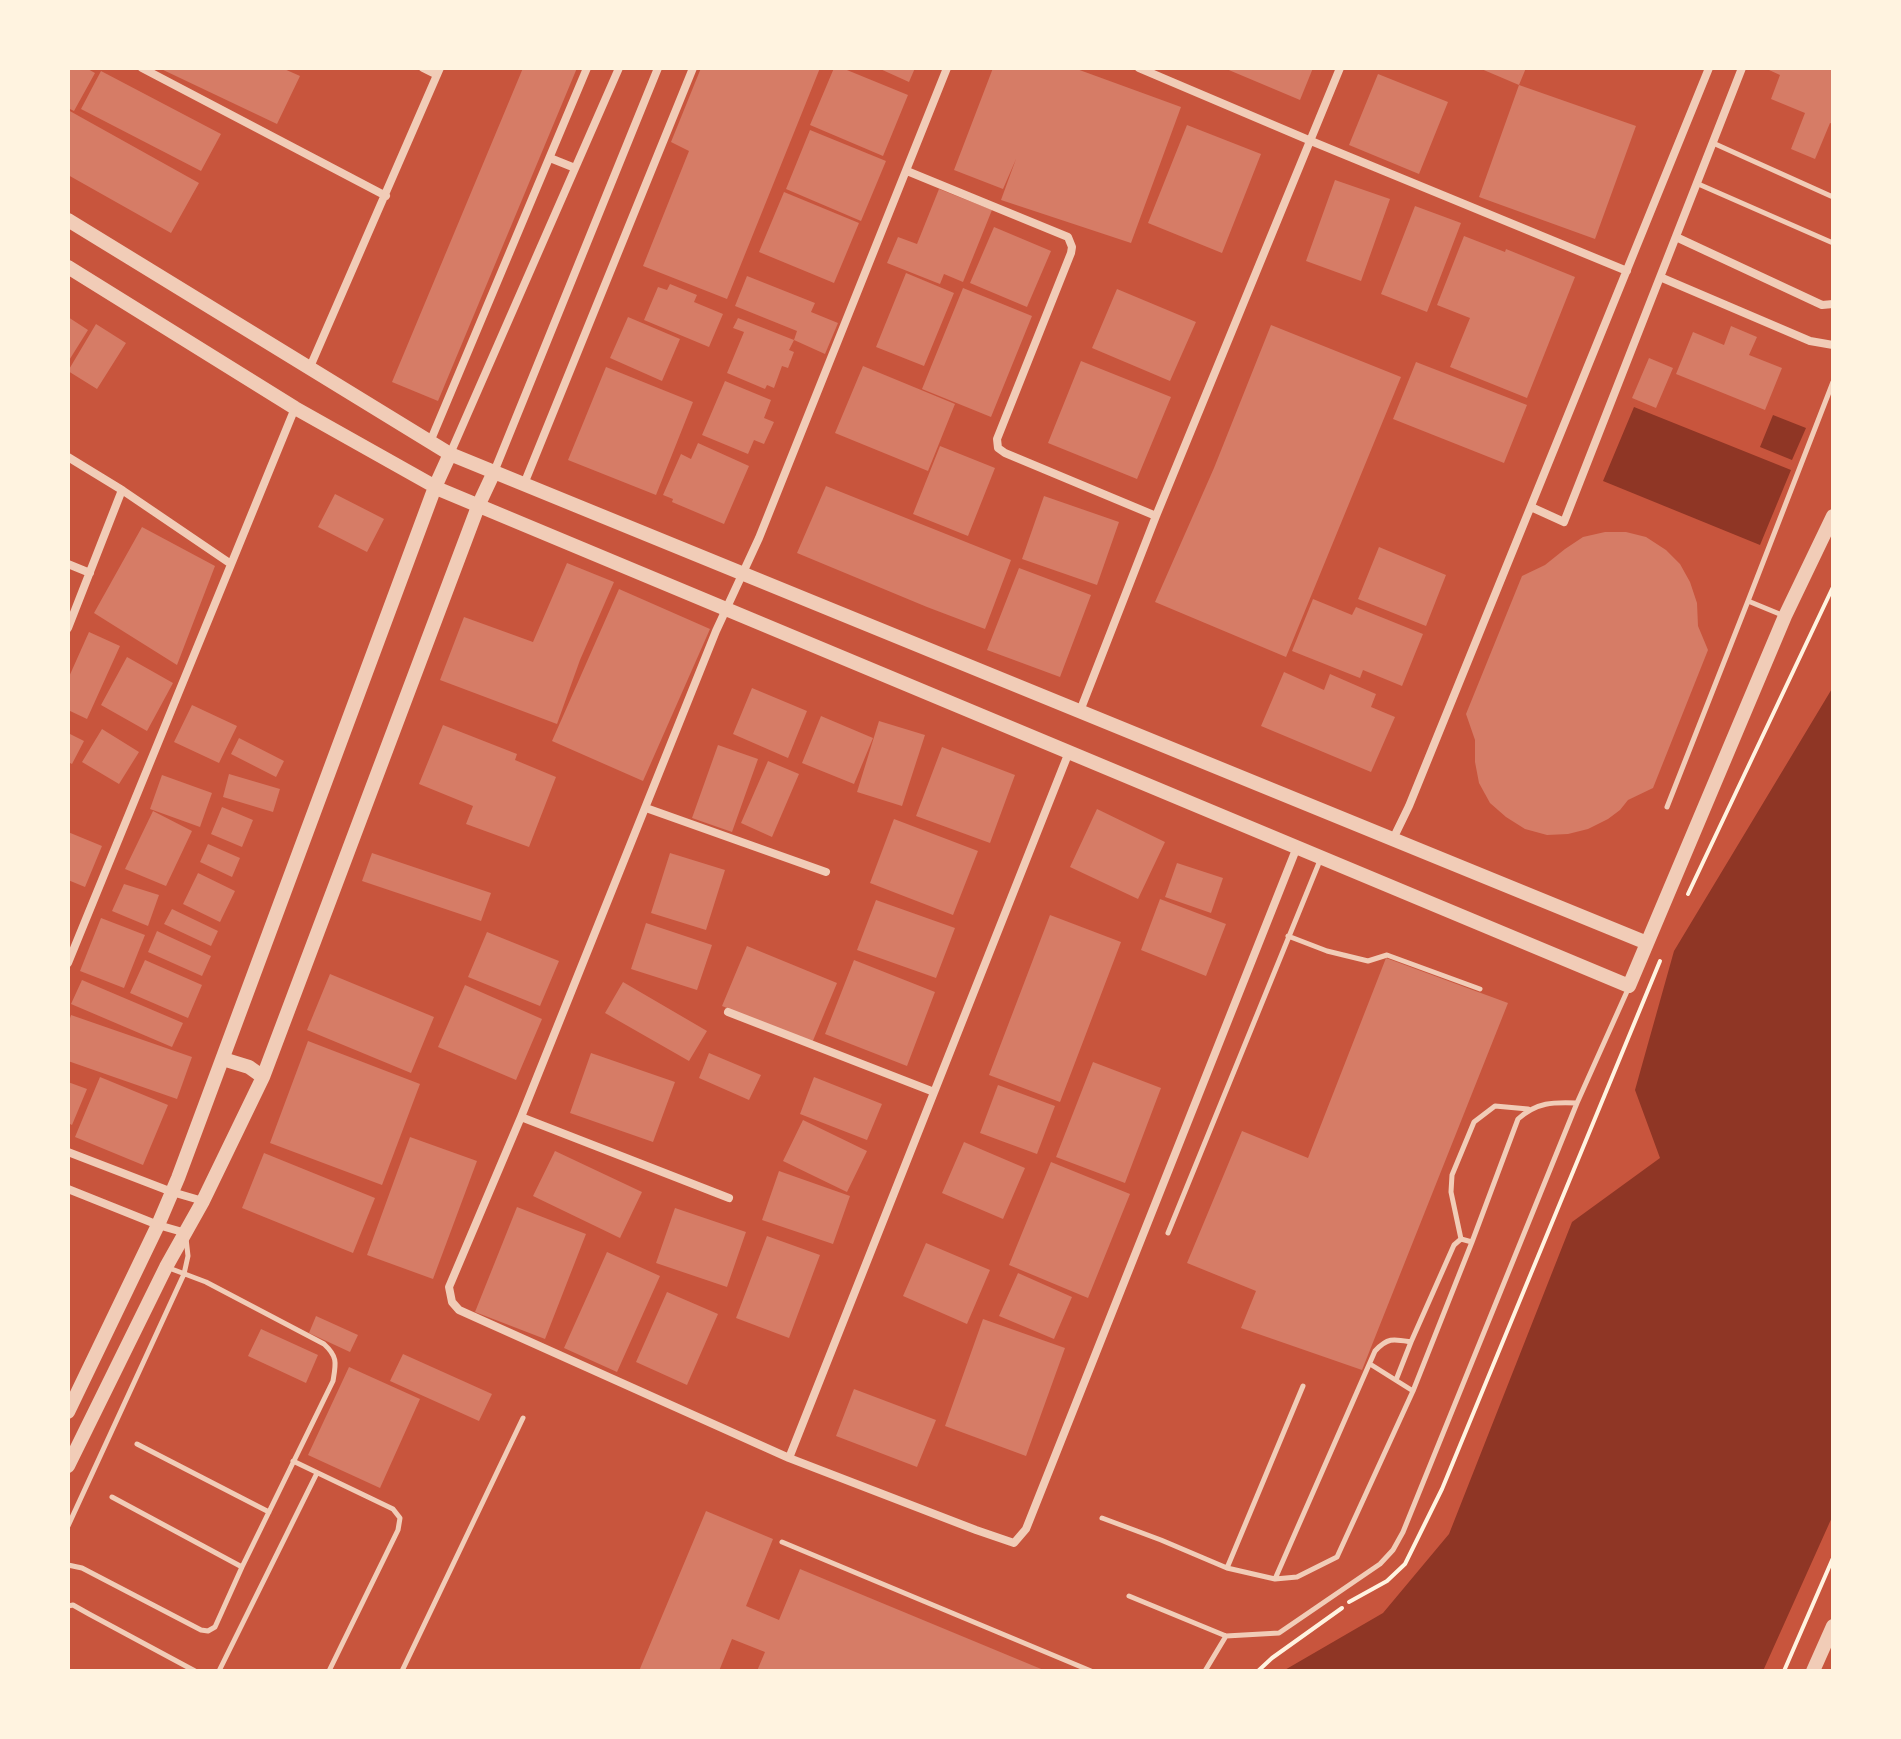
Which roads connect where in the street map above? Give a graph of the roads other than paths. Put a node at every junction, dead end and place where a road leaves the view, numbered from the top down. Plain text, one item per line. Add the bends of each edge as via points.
1 (142, 68) edge
2 (423, 68) edge
3 (587, 68) edge
4 (619, 68) edge
5 (658, 68) edge
6 (693, 68) edge
7 (947, 68) edge
8 (1139, 68) edge
9 (1340, 68) edge
10 (1709, 68) edge
11 (1742, 68) edge
12 (439, 72) edge
13 (1311, 141) junction
14 (1712, 143) junction
15 (550, 158) junction
16 (575, 168) junction
17 (907, 171) junction
18 (1696, 183) junction
19 (386, 196) junction
20 (1833, 197) edge
21 (68, 220) edge
22 (1676, 237) junction
23 (1833, 243) edge
24 (68, 267) edge
25 (1627, 271) junction
26 (1660, 277) junction
27 (1833, 304) edge
28 (1833, 345) edge
29 (310, 367) junction
30 (1833, 382) edge
31 (295, 408) junction
32 (430, 442) junction
33 (453, 455) junction
34 (68, 457) edge
35 (490, 471) junction
36 (524, 484) junction
37 (438, 488) junction
38 (122, 490) junction
39 (476, 503) junction
40 (1531, 507) junction
41 (1156, 516) junction
42 (1833, 516) edge
43 (68, 564) edge
44 (231, 564) junction
45 (90, 573) junction
46 (742, 575) junction
47 (1748, 601) junction
48 (727, 607) junction
49 (1785, 616) junction
50 (68, 628) edge
51 (1080, 711) junction
52 (1069, 752) junction
53 (1667, 807) dead end
54 (646, 808) junction
55 (1393, 839) junction
56 (1297, 847) junction
57 (1321, 858) junction
58 (826, 872) dead end
59 (1288, 936) junction
60 (1647, 943) junction
61 (68, 963) edge
62 (1629, 986) junction
63 (1480, 989) dead end
64 (728, 1012) dead end
65 (223, 1059) junction
66 (263, 1077) junction
67 (934, 1092) junction
68 (1577, 1103) junction
69 (1529, 1109) junction
70 (521, 1117) junction
71 (68, 1152) edge
72 (68, 1189) edge
73 (172, 1192) junction
74 (729, 1198) dead end
75 (203, 1201) junction
76 (158, 1225) junction
77 (186, 1233) junction
78 (1168, 1233) dead end
79 (1461, 1239) junction
80 (1472, 1242) junction
81 (166, 1267) junction
82 (184, 1274) junction
83 (1411, 1342) junction
84 (1370, 1364) junction
85 (1396, 1380) junction
86 (1303, 1386) dead end
87 (1413, 1391) junction
88 (68, 1412) edge
89 (523, 1418) dead end
90 (137, 1444) dead end
91 (789, 1458) junction
92 (293, 1461) junction
93 (68, 1466) edge
94 (317, 1473) junction
95 (112, 1497) dead end
96 (269, 1512) junction
97 (1102, 1518) dead end
98 (68, 1526) edge
99 (782, 1542) dead end
100 (68, 1565) edge
101 (242, 1567) junction
102 (1227, 1568) junction
103 (1275, 1579) junction
104 (1129, 1596) dead end
105 (68, 1606) edge
106 (1833, 1626) edge
107 (1226, 1636) junction
108 (195, 1671) edge
109 (219, 1671) edge
110 (329, 1671) edge
111 (402, 1671) edge
112 (1090, 1671) edge
113 (1205, 1671) edge
114 (1813, 1671) edge

1 - 19 street
2 - 12 street
3 - 15 street
4 - 16 street
5 - 35 street
6 - 36 street
7 - 17 street
8 - 13 street
9 - 13 street
10 - 25 street
11 - 14 street
12 - 19 street
13 - 25 street
13 - 41 street
14 - 18 street
14 - 20 lane
15 - 16 street
15 - 32 street
16 - 33 street
17 - 41 street via 1068,237 1071,253 997,439 998,448
17 - 46 street
18 - 22 street
18 - 23 lane
19 - 29 street
21 - 29 street
22 - 26 street
22 - 27 street via 1822,305
24 - 31 street
25 - 40 street
26 - 28 street via 1810,341
26 - 40 street via 1564,522
29 - 32 street
30 - 47 lane
31 - 37 street
31 - 44 street
32 - 33 street
33 - 35 street
33 - 37 street
34 - 38 street
35 - 36 street
35 - 39 street
36 - 46 street
37 - 39 street
37 - 65 street
38 - 44 street
38 - 45 street
39 - 48 street
39 - 66 street
40 - 55 street
41 - 51 street
42 - 49 street
43 - 45 street
44 - 61 street
45 - 50 street
46 - 48 street
46 - 51 street
47 - 49 lane
47 - 53 lane
48 - 52 street
48 - 54 street
49 - 60 street
51 - 55 street
52 - 56 street
52 - 67 street
54 - 58 street
54 - 70 street
55 - 60 street
56 - 57 street
56 - 91 street via 1026,1529 1014,1543 1004,1541
57 - 59 lane
57 - 62 street
59 - 63 lane via 1368,961 1387,955
59 - 78 lane
60 - 62 street
62 - 68 lane
64 - 67 street
65 - 66 street
65 - 73 street
66 - 75 street
67 - 91 street
68 - 69 lane
68 - 107 lane via 1393,1550 1279,1633
69 - 79 lane via 1495,1106 1474,1122 1452,1175
69 - 80 lane via 1518,1119
70 - 74 street
70 - 91 street via 449,1287 452,1302 459,1310
71 - 73 street
72 - 76 street
73 - 75 street
73 - 76 street
75 - 77 street
76 - 77 street
76 - 88 street
77 - 81 street
77 - 82 lane
79 - 80 lane
79 - 83 lane
80 - 87 lane
81 - 82 lane
81 - 93 street
82 - 92 lane via 333,1353 333,1381
82 - 98 lane
83 - 84 lane via 1383,1342
83 - 85 lane
84 - 85 lane
84 - 103 lane
85 - 87 lane
86 - 102 lane
87 - 103 lane via 1337,1557 1297,1577
89 - 111 lane
90 - 96 lane
92 - 94 lane
92 - 96 lane
94 - 109 lane
94 - 110 lane via 393,1509 400,1518
95 - 101 lane
96 - 101 lane
97 - 102 lane
99 - 112 lane
100 - 101 lane via 208,1631 215,1627
102 - 103 lane
104 - 107 lane
105 - 108 lane
106 - 114 street
107 - 113 lane

